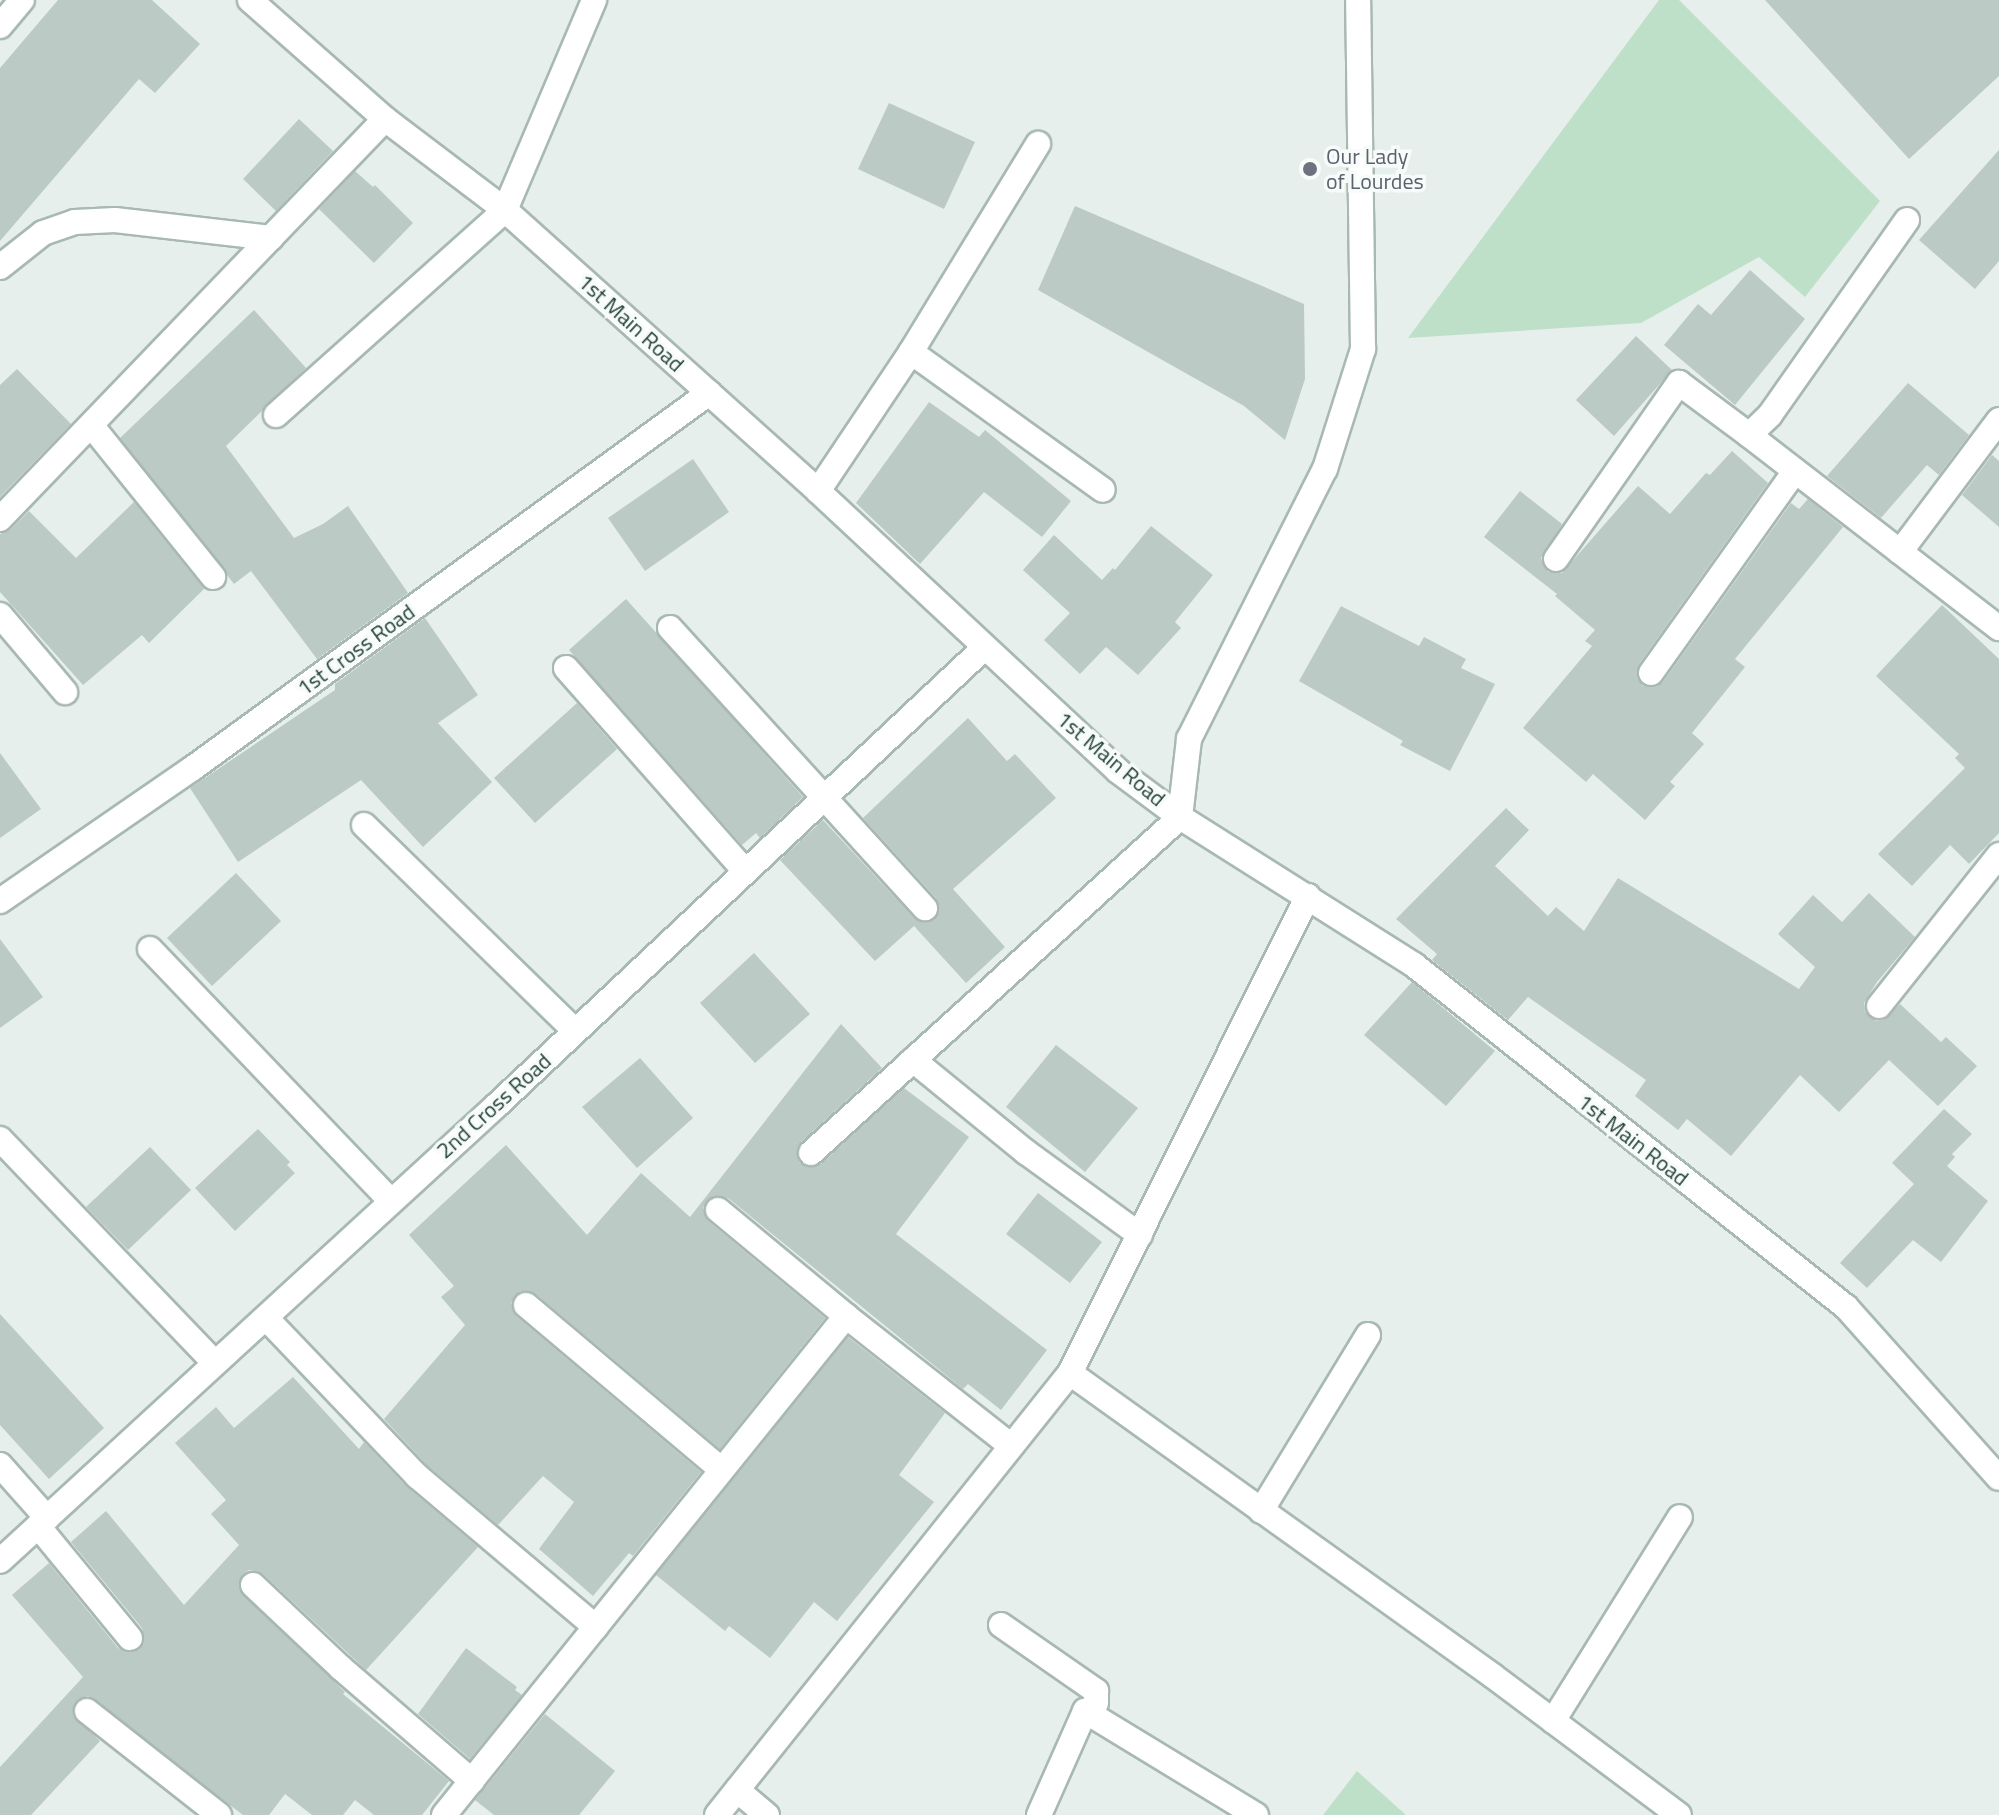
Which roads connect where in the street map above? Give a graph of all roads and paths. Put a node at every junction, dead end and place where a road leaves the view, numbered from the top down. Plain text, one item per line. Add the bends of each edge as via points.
1 (22, 0) edge
2 (250, 0) edge
3 (594, 0) edge
4 (1358, 0) edge
5 (0, 26) edge
6 (385, 119) junction
7 (1038, 144) dead end
8 (505, 210) junction
9 (1907, 220) dead end
10 (271, 238) junction
11 (0, 267) edge
12 (911, 352) junction
13 (709, 393) junction
14 (276, 415) dead end
15 (1999, 420) edge
16 (91, 425) junction
17 (1749, 435) junction
18 (1795, 471) junction
19 (1103, 490) dead end
20 (818, 491) junction
21 (0, 519) edge
22 (1900, 552) junction
23 (1556, 559) dead end
24 (213, 577) dead end
25 (0, 615) edge
26 (670, 628) dead end
27 (1999, 628) edge
28 (985, 647) junction
29 (566, 668) dead end
30 (1651, 673) dead end
31 (65, 692) dead end
32 (824, 798) junction
33 (1180, 817) junction
34 (364, 825) dead end
35 (1999, 855) edge
36 (745, 871) junction
37 (1308, 896) junction
38 (0, 901) edge
39 (925, 908) dead end
40 (150, 949) dead end
41 (1879, 1006) dead end
42 (575, 1031) junction
43 (913, 1060) junction
44 (0, 1139) edge
45 (811, 1153) dead end
46 (390, 1200) junction
47 (718, 1210) dead end
48 (1140, 1235) junction
49 (526, 1305) dead end
50 (846, 1316) junction
51 (266, 1318) junction
52 (1368, 1335) dead end
53 (215, 1363) junction
54 (1070, 1373) junction
55 (1011, 1446) junction
56 (0, 1465) edge
57 (721, 1469) junction
58 (1999, 1478) edge
59 (1261, 1511) junction
60 (1680, 1517) dead end
61 (42, 1522) junction
62 (0, 1561) edge
63 (253, 1585) dead end
64 (1001, 1625) dead end
65 (596, 1627) junction
66 (130, 1638) dead end
67 (1096, 1703) dead end
68 (87, 1711) dead end
69 (1553, 1721) junction
70 (472, 1781) junction
71 (737, 1790) junction
72 (219, 1815) edge
73 (444, 1815) edge
74 (717, 1815) edge
75 (767, 1815) edge
76 (1039, 1815) edge
77 (1256, 1815) edge
78 (1679, 1815) edge

1 - 5 street
2 - 6 street, 1st Main Road
3 - 8 street
4 - 33 street via 1363,349 1325,469 1189,739
6 - 8 street, 1st Main Road
6 - 10 street
7 - 12 street
8 - 13 street, 1st Main Road
8 - 14 street
9 - 17 street via 1770,415
10 - 11 street via 115,220 75,222 43,233
10 - 16 street
12 - 19 street
12 - 20 street
13 - 20 street, 1st Main Road
13 - 38 street, 1st Cross Road via 193,768
15 - 22 street
16 - 21 street
16 - 24 street
17 - 18 street
17 - 23 street via 1679,383
18 - 22 street
18 - 30 street
20 - 28 street, 1st Main Road
22 - 27 street
25 - 31 street
26 - 32 street
28 - 32 street, 2nd Cross Road
28 - 33 street, 1st Main Road via 1118,771
29 - 36 street
32 - 36 street, 2nd Cross Road
32 - 39 street
33 - 37 street, 1st Main Road
33 - 43 street
34 - 42 street
35 - 41 street
36 - 42 street, 2nd Cross Road
37 - 48 street
37 - 58 street, 1st Main Road via 1414,965 1846,1307
40 - 46 street
42 - 46 street, 2nd Cross Road
43 - 45 street
43 - 48 street
44 - 53 street
46 - 51 street, 2nd Cross Road
47 - 50 street
48 - 54 street
49 - 57 street
50 - 55 street
50 - 57 street
51 - 53 street, 2nd Cross Road
51 - 65 street via 417,1476
52 - 59 street
53 - 61 street, 2nd Cross Road
54 - 55 street
54 - 59 street
55 - 71 street
56 - 61 street
57 - 65 street
59 - 69 street
60 - 69 street
61 - 62 street, 2nd Cross Road
61 - 66 street
63 - 70 street
64 - 67 street via 1096,1691
65 - 70 street
68 - 72 street
69 - 78 street
70 - 73 street
71 - 74 street
71 - 75 street
76 - 77 street via 1085,1711

